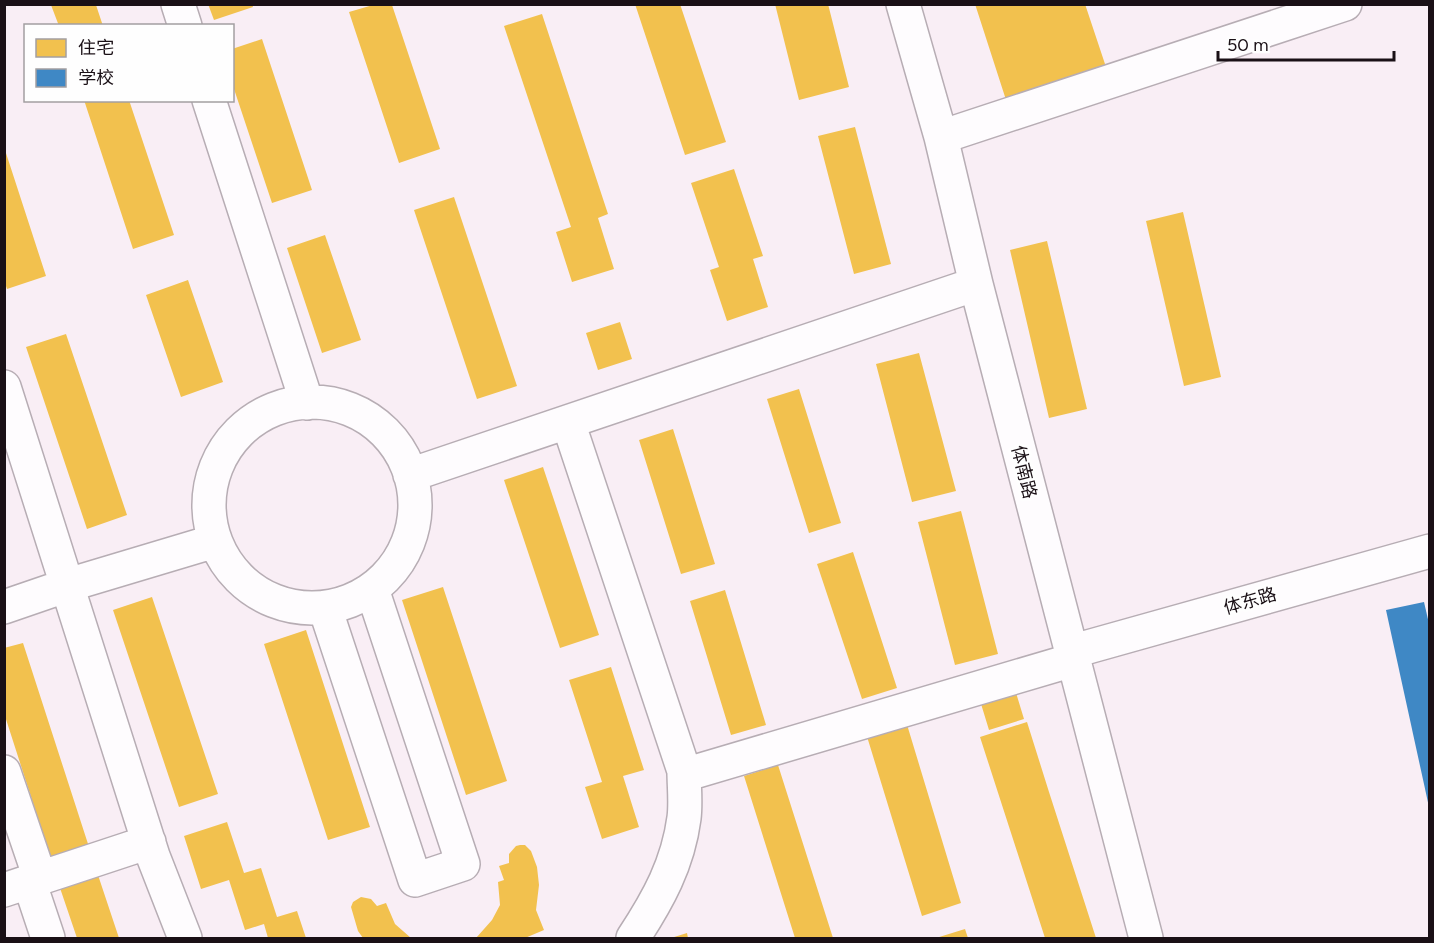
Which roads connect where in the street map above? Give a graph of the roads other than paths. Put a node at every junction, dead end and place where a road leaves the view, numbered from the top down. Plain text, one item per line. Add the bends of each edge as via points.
1 (178, 4) edge
2 (903, 4) edge
3 (1345, 4) edge
4 (184, 24) edge
5 (210, 102) edge
6 (941, 137) junction
7 (976, 284) junction
8 (4, 387) edge
9 (307, 403) junction
10 (568, 422) junction
11 (411, 475) junction
12 (215, 541) junction
13 (1430, 551) edge
14 (68, 585) junction
15 (372, 589) junction
16 (4, 607) edge
17 (326, 608) junction
18 (1071, 656) junction
19 (4, 772) edge
20 (684, 775) junction
21 (149, 842) junction
22 (25, 883) edge
23 (48, 939) edge
24 (185, 939) edge
25 (633, 939) edge
26 (1146, 939) edge

1 - 4 street
2 - 6 street, 体南路
3 - 6 street
5 - 9 street
6 - 7 street, 体南路
7 - 10 street
7 - 18 street, 体南路
8 - 14 street
9 - 11 street via 340,406 376,424 391,439
9 - 12 street via 278,407 260,416 229,443 218,461 210,490 210,521
10 - 11 street
10 - 20 street
11 - 15 street via 411,534 393,569
12 - 14 street
12 - 17 street via 236,575 268,599 286,605
13 - 18 street, 体东路
14 - 16 street
14 - 21 street
15 - 17 street
15 - 17 street via 463,864 415,880
18 - 20 street, 体东路
18 - 26 street, 体南路
19 - 22 street
20 - 25 street via 684,816 677,852 658,901
21 - 22 street
21 - 24 street
22 - 23 street

